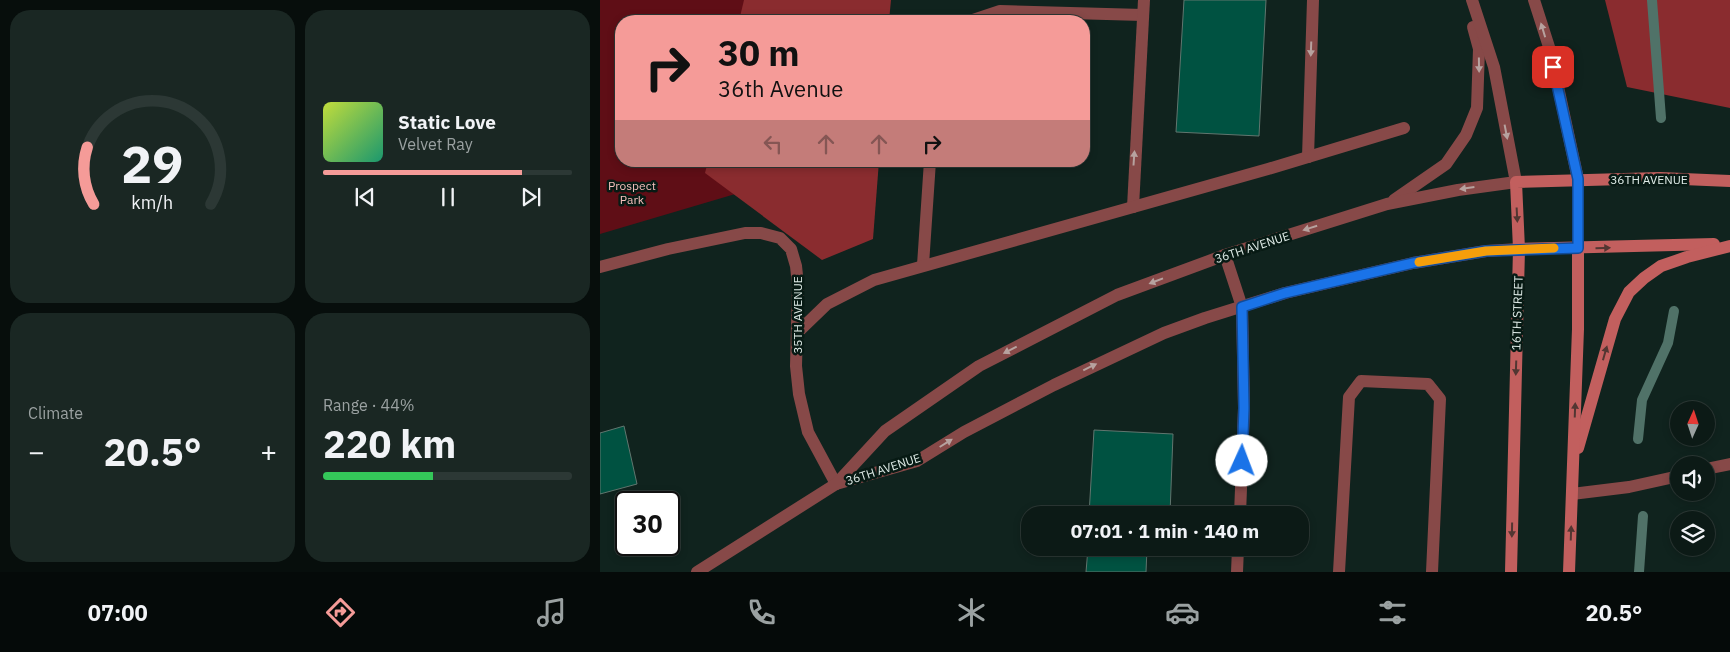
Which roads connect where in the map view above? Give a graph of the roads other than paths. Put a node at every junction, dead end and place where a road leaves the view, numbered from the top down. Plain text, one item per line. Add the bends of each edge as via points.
1 (1144, 0) edge
2 (1313, 0) edge
3 (1467, 0) edge
4 (1472, 0) edge
5 (1534, 0) edge
6 (988, 15) edge
7 (1144, 15) junction
8 (1404, 128) dead end
9 (1308, 157) junction
10 (930, 167) edge
11 (1578, 179) junction
12 (1730, 181) edge
13 (1516, 182) junction
14 (1387, 204) junction
15 (1133, 206) junction
16 (1730, 245) edge
17 (1578, 248) junction
18 (1519, 249) junction
19 (1225, 255) junction
20 (923, 265) junction
21 (600, 267) edge
22 (1242, 307) junction
23 (798, 332) junction
24 (1730, 464) edge
25 (1573, 468) junction
26 (1715, 468) edge
27 (1670, 478) edge
28 (836, 484) junction
29 (1572, 494) junction
30 (1240, 506) edge
31 (1238, 556) edge
32 (697, 572) edge
33 (1237, 572) edge
34 (1339, 572) edge
35 (1432, 572) edge
36 (1511, 572) edge
37 (1569, 572) edge

1 - 7 street
2 -> 9 street
3 -> 14 street via 1478,49 1478,108 1466,135 1446,164
4 -> 13 street, 16TH STREET via 1494,67
11 -> 5 street via 1550,50
6 - 7 street via 1000,11
15 -> 7 street
8 - 9 street
9 - 15 street
10 - 20 street
11 - 12 main road, 36TH AVENUE
11 - 13 main road, 36TH AVENUE
11 - 17 main road
13 -> 14 street, 36TH AVENUE
13 -> 18 main road, 16TH STREET
14 -> 19 street, 36TH AVENUE
15 - 20 street
17 -> 16 main road, 36TH AVENUE
25 -> 16 main road via 1615,319 1629,292 1662,266
17 - 18 main road, 36TH AVENUE
25 -> 17 main road
18 - 22 street, 36TH AVENUE via 1413,263 1285,293
18 -> 36 main road, 16TH STREET
19 - 22 street
19 -> 28 street, 36TH AVENUE via 1117,296 979,366 885,431
20 - 23 street via 874,280 827,304
21 - 23 street, 35TH AVENUE via 745,233 780,238 791,249 796,266
28 -> 22 street, 36TH AVENUE via 917,461 964,432 1108,358 1197,321
22 - 30 street via 1244,408
23 - 28 street, 35TH AVENUE via 796,366 808,432
24 - 26 street
25 - 29 main road
27 - 29 street
28 - 32 street, 36TH AVENUE
37 -> 29 main road
31 - 33 street
34 - 35 street via 1349,397 1361,381 1428,384 1440,399

